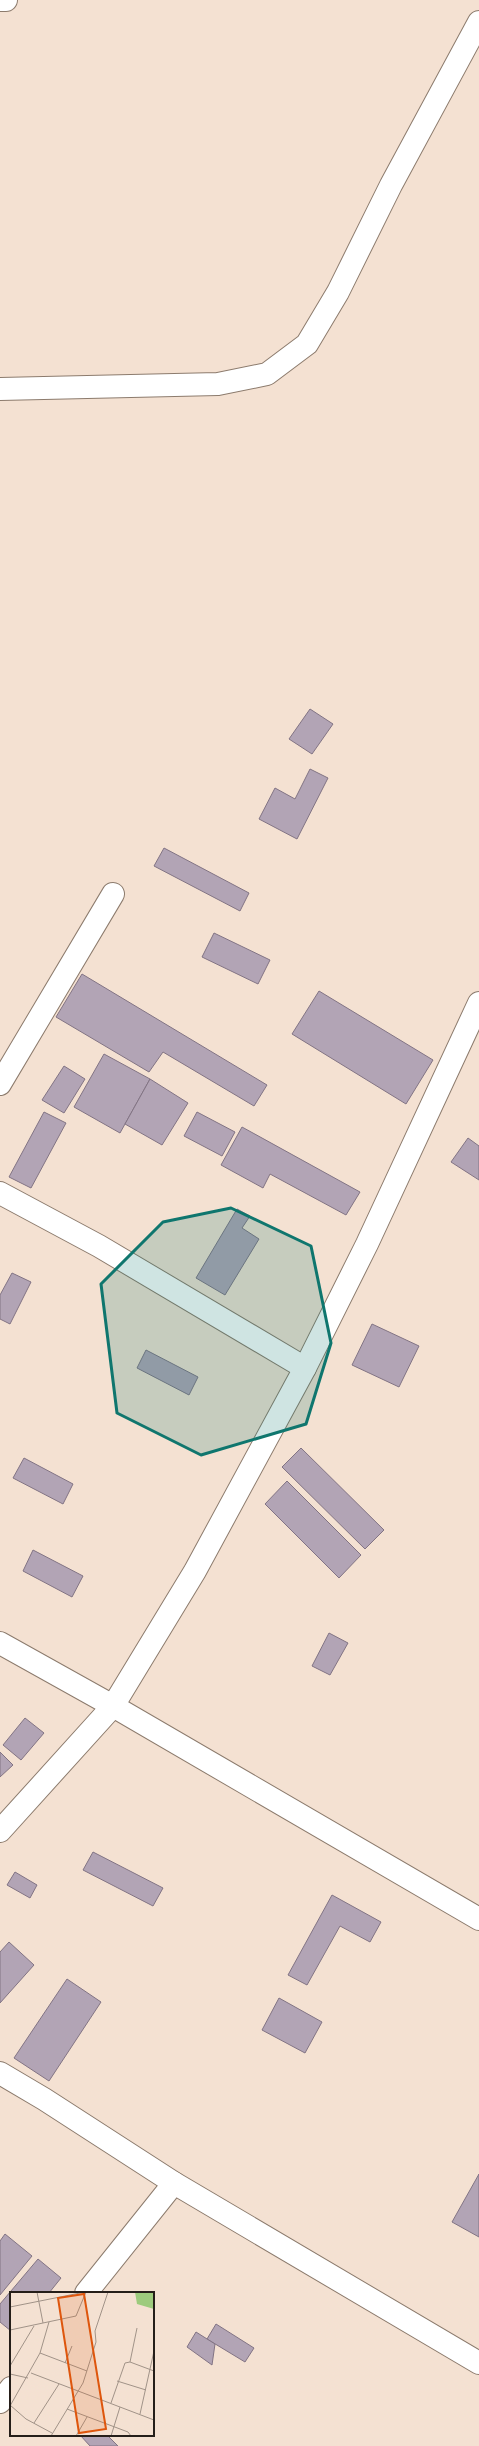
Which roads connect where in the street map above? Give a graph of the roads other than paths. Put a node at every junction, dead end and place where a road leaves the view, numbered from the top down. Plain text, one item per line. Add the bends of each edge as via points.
1 (0, 0) edge
2 (6, 0) edge
3 (479, 22) edge
4 (0, 389) edge
5 (113, 894) dead end
6 (479, 1003) edge
7 (0, 1084) edge
8 (0, 1193) edge
9 (305, 1368) junction
10 (0, 1643) edge
11 (113, 1706) junction
12 (0, 1831) edge
13 (479, 1919) edge
14 (0, 2073) edge
15 (174, 2183) junction
16 (87, 2292) edge
17 (479, 2363) edge
18 (10, 2389) edge
19 (0, 2402) edge

1 - 2 street
3 - 4 street via 391,185 338,292 307,344 267,374 218,384
5 - 7 street
6 - 9 street via 367,1244
8 - 9 street via 99,1246
9 - 11 street via 195,1571
10 - 11 street
11 - 12 street
11 - 13 street
14 - 15 street
15 - 16 street
15 - 17 street
18 - 19 street

